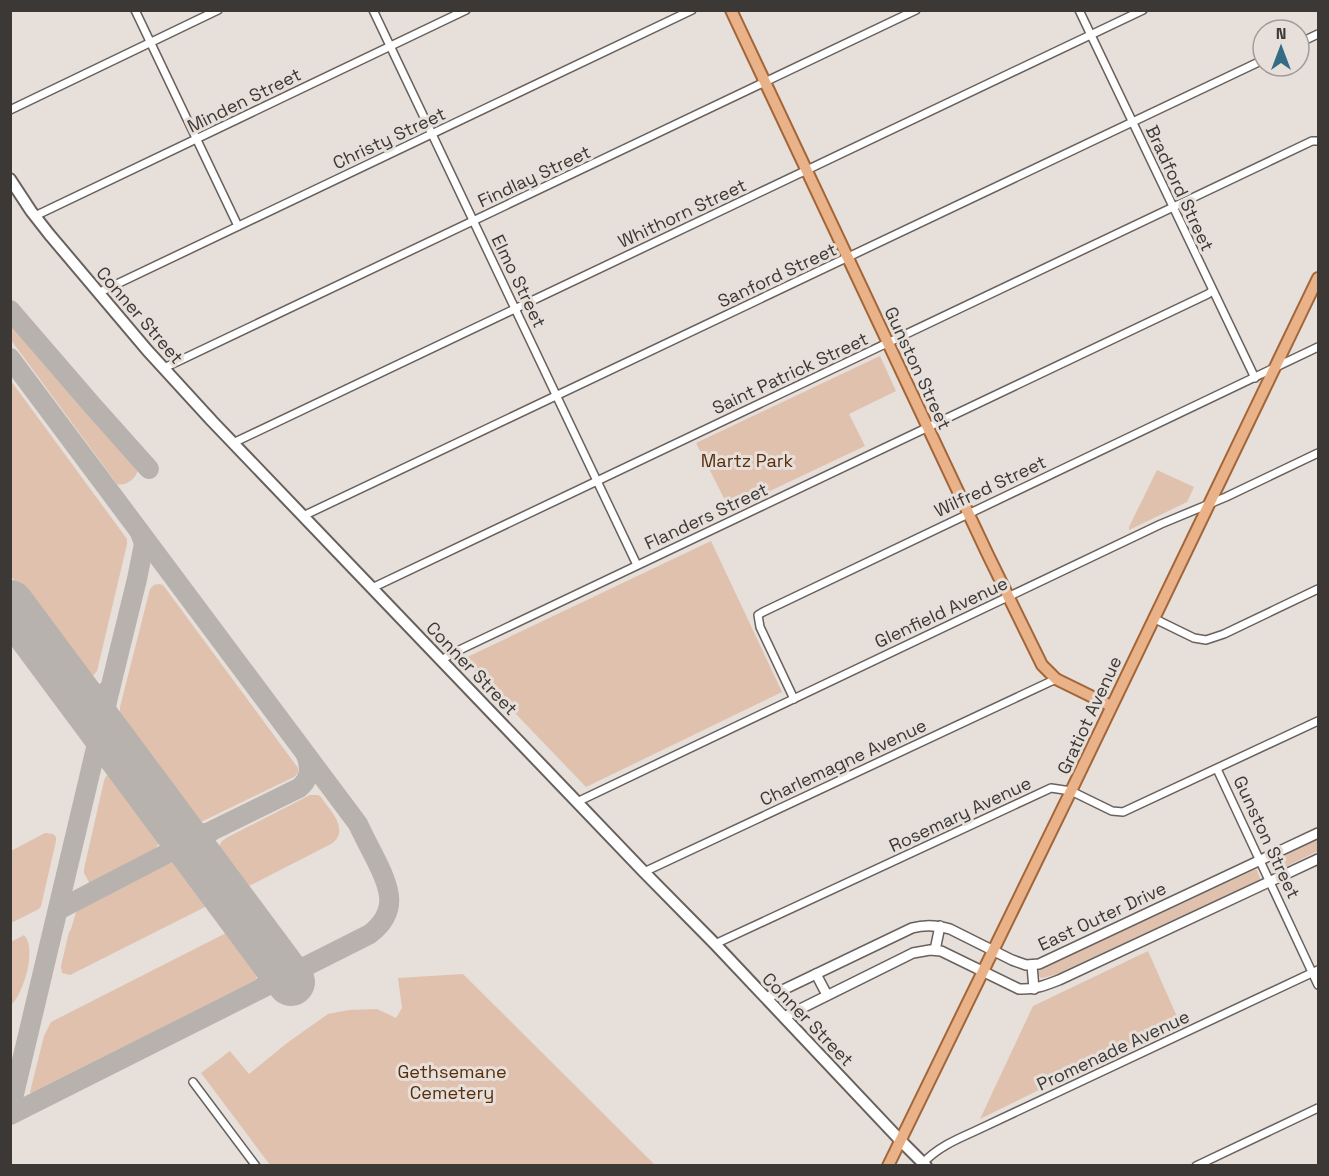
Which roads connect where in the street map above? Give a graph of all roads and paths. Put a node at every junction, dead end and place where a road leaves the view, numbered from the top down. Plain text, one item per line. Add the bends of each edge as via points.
1 (135, 10) edge
2 (218, 10) edge
3 (373, 10) edge
4 (466, 10) edge
5 (692, 10) edge
6 (731, 10) edge
7 (916, 10) edge
8 (1079, 10) edge
9 (1143, 10) edge
10 (1091, 36) junction
11 (151, 42) junction
12 (390, 46) junction
13 (1251, 66) edge
14 (764, 83) junction
15 (10, 110) edge
16 (1132, 122) junction
17 (432, 135) junction
18 (196, 139) junction
19 (1318, 141) edge
20 (806, 171) junction
21 (10, 179) edge
22 (1173, 207) junction
23 (35, 216) junction
24 (473, 221) junction
25 (238, 226) junction
26 (847, 258) junction
27 (1318, 278) edge
28 (1212, 291) junction
29 (98, 292) junction
30 (515, 308) junction
31 (888, 343) junction
32 (1318, 347) edge
33 (164, 368) junction
34 (1275, 368) junction
35 (1255, 378) junction
36 (557, 396) junction
37 (928, 427) junction
38 (233, 443) junction
39 (1318, 453) edge
40 (597, 481) junction
41 (1208, 504) junction
42 (968, 513) junction
43 (303, 516) junction
44 (637, 565) junction
45 (372, 588) junction
46 (1318, 589) edge
47 (1008, 597) junction
48 (1153, 618) junction
49 (442, 660) junction
50 (1056, 679) junction
51 (794, 699) junction
52 (1111, 706) junction
53 (1318, 721) edge
54 (1217, 769) junction
55 (1071, 791) junction
56 (577, 802) junction
57 (1318, 833) edge
58 (1318, 859) edge
59 (1260, 861) junction
60 (644, 872) junction
61 (1270, 882) junction
62 (940, 926) junction
63 (715, 944) junction
64 (935, 950) junction
65 (993, 950) junction
66 (1032, 965) junction
67 (982, 971) junction
68 (1316, 972) edge
69 (816, 974) junction
70 (1318, 985) edge
71 (1034, 989) junction
72 (827, 995) junction
73 (766, 998) junction
74 (784, 1017) junction
75 (193, 1082) dead end
76 (1318, 1108) edge
77 (900, 1140) junction
78 (925, 1164) edge
79 (256, 1166) edge
80 (888, 1166) edge
81 (1196, 1166) edge

1 - 11 street
2 - 11 street
3 - 12 street, Elmo Street
4 - 12 street, Minden Street
5 - 17 street, Christy Street
6 - 14 main road, Gunston Street
7 - 14 street, Findlay Street
8 - 10 street, Bradford Street
9 - 10 street, Whithorn Street
10 - 16 street, Bradford Street
10 - 20 street, Whithorn Street
11 - 15 street
11 - 18 street
12 - 17 street, Elmo Street
12 - 18 street, Minden Street
13 - 16 street, Sanford Street
14 - 20 main road, Gunston Street
14 - 24 street, Findlay Street
16 - 22 street, Bradford Street
16 - 26 street, Sanford Street
17 - 24 street, Elmo Street
17 - 25 street, Christy Street
18 - 23 street, Minden Street
18 - 25 street
19 - 22 street, Saint Patrick Street
20 - 26 main road, Gunston Street
20 - 30 street, Whithorn Street
21 - 23 main road, Conner Street
22 - 28 street, Bradford Street
22 - 31 street, Saint Patrick Street
23 - 29 main road, Conner Street
24 - 30 street, Elmo Street
24 - 33 street, Findlay Street
25 - 29 street, Christy Street
26 - 31 main road, Gunston Street
26 - 36 street, Sanford Street
27 - 34 main road, Gratiot Avenue
28 - 35 street, Bradford Street
28 - 37 street, Flanders Street
29 - 33 main road, Conner Street
30 - 36 street, Elmo Street
30 - 38 street, Whithorn Street
31 - 37 main road, Gunston Street
31 - 40 street, Saint Patrick Street
32 - 34 street, Wilfred Street
33 - 38 main road, Conner Street
34 - 35 street, Wilfred Street
34 - 41 main road, Gratiot Avenue
35 - 42 street, Wilfred Street
36 - 40 street, Elmo Street
36 - 43 street, Sanford Street
37 - 42 main road, Gunston Street
37 - 44 street, Flanders Street
38 - 43 main road, Conner Street
39 - 41 street, Glenfield Avenue
40 - 44 street, Elmo Street
40 - 45 street, Saint Patrick Street
41 - 47 street, Glenfield Avenue
41 - 48 main road, Gratiot Avenue
42 - 47 main road, Gunston Street
42 - 51 street, Wilfred Street via 758,615 759,627
43 - 45 main road, Conner Street
44 - 49 street, Flanders Street
45 - 49 main road, Conner Street
46 - 48 street via 1211,639 1194,638
47 - 50 main road, Gunston Street via 1042,665
47 - 51 street, Glenfield Avenue
48 - 52 main road, Gratiot Avenue
49 - 56 main road, Conner Street
50 - 52 main road, Gunston Street
50 - 60 street, Charlemagne Avenue
51 - 56 street, Glenfield Avenue
52 - 55 main road, Gratiot Avenue
53 - 54 street, Rosemary Avenue
54 - 55 street, Rosemary Avenue via 1123,812 1112,812
54 - 59 street, Gunston Street
55 - 63 street, Rosemary Avenue via 1051,788
55 - 65 main road, Gratiot Avenue
56 - 60 main road, Conner Street
57 - 59 street, East Outer Drive
58 - 61 street
59 - 61 street, Gunston Street
59 - 66 street, East Outer Drive
60 - 63 main road, Conner Street
61 - 68 street, Gunston Street
61 - 71 street
62 - 64 street
62 - 65 street, East Outer Drive
62 - 69 street, East Outer Drive via 912,928
63 - 73 main road, Conner Street
64 - 67 street
64 - 72 street via 913,953
65 - 66 street, East Outer Drive
65 - 67 main road, Gratiot Avenue
66 - 71 street
67 - 71 street via 1019,989
67 - 77 main road, Gratiot Avenue
68 - 70 street, Gunston Street
68 - 78 street, Promenade Avenue via 941,1147
69 - 72 street
69 - 73 street, East Outer Drive
72 - 74 street
73 - 74 main road, Conner Street
74 - 77 main road, Conner Street
75 - 79 street
76 - 81 street
77 - 78 main road, Conner Street
77 - 80 main road, Gratiot Avenue

